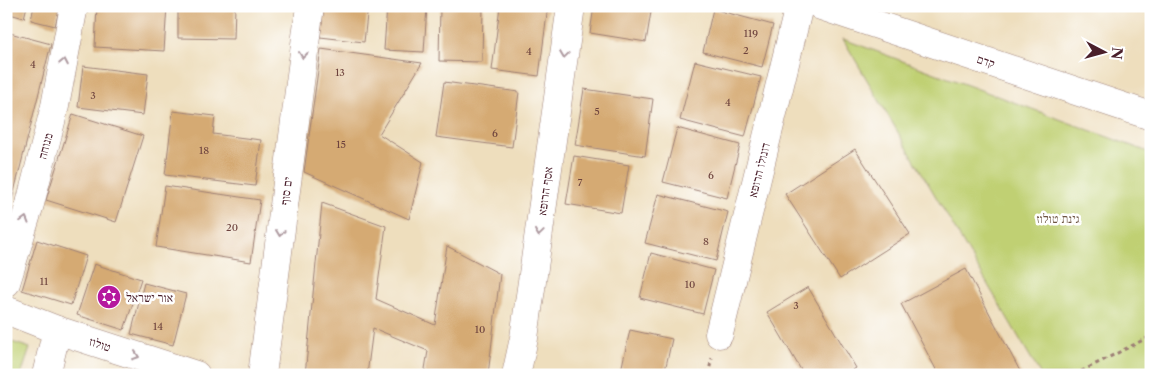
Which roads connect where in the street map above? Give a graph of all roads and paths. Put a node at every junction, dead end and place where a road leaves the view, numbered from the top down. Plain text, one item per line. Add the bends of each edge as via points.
1 (74, 6) edge
2 (310, 6) edge
3 (571, 6) edge
4 (799, 6) edge
5 (821, 6) edge
6 (1151, 116) edge
7 (6, 283) edge
8 (6, 310) edge
9 (57, 330) junction
10 (719, 334) dead end
11 (1151, 336) edge
12 (46, 375) edge
13 (196, 375) edge
14 (262, 375) edge
15 (516, 375) edge
16 (1074, 375) edge

7 -> 1 street, מנוחה via 55,106
2 -> 14 street, ים סוף
3 -> 15 street, אסף הרופא
4 - 10 street, דונולו הרופא
5 - 6 street, קדם
8 - 9 street, טולוז
9 - 12 street
9 -> 13 street, טולוז
11 - 16 path

